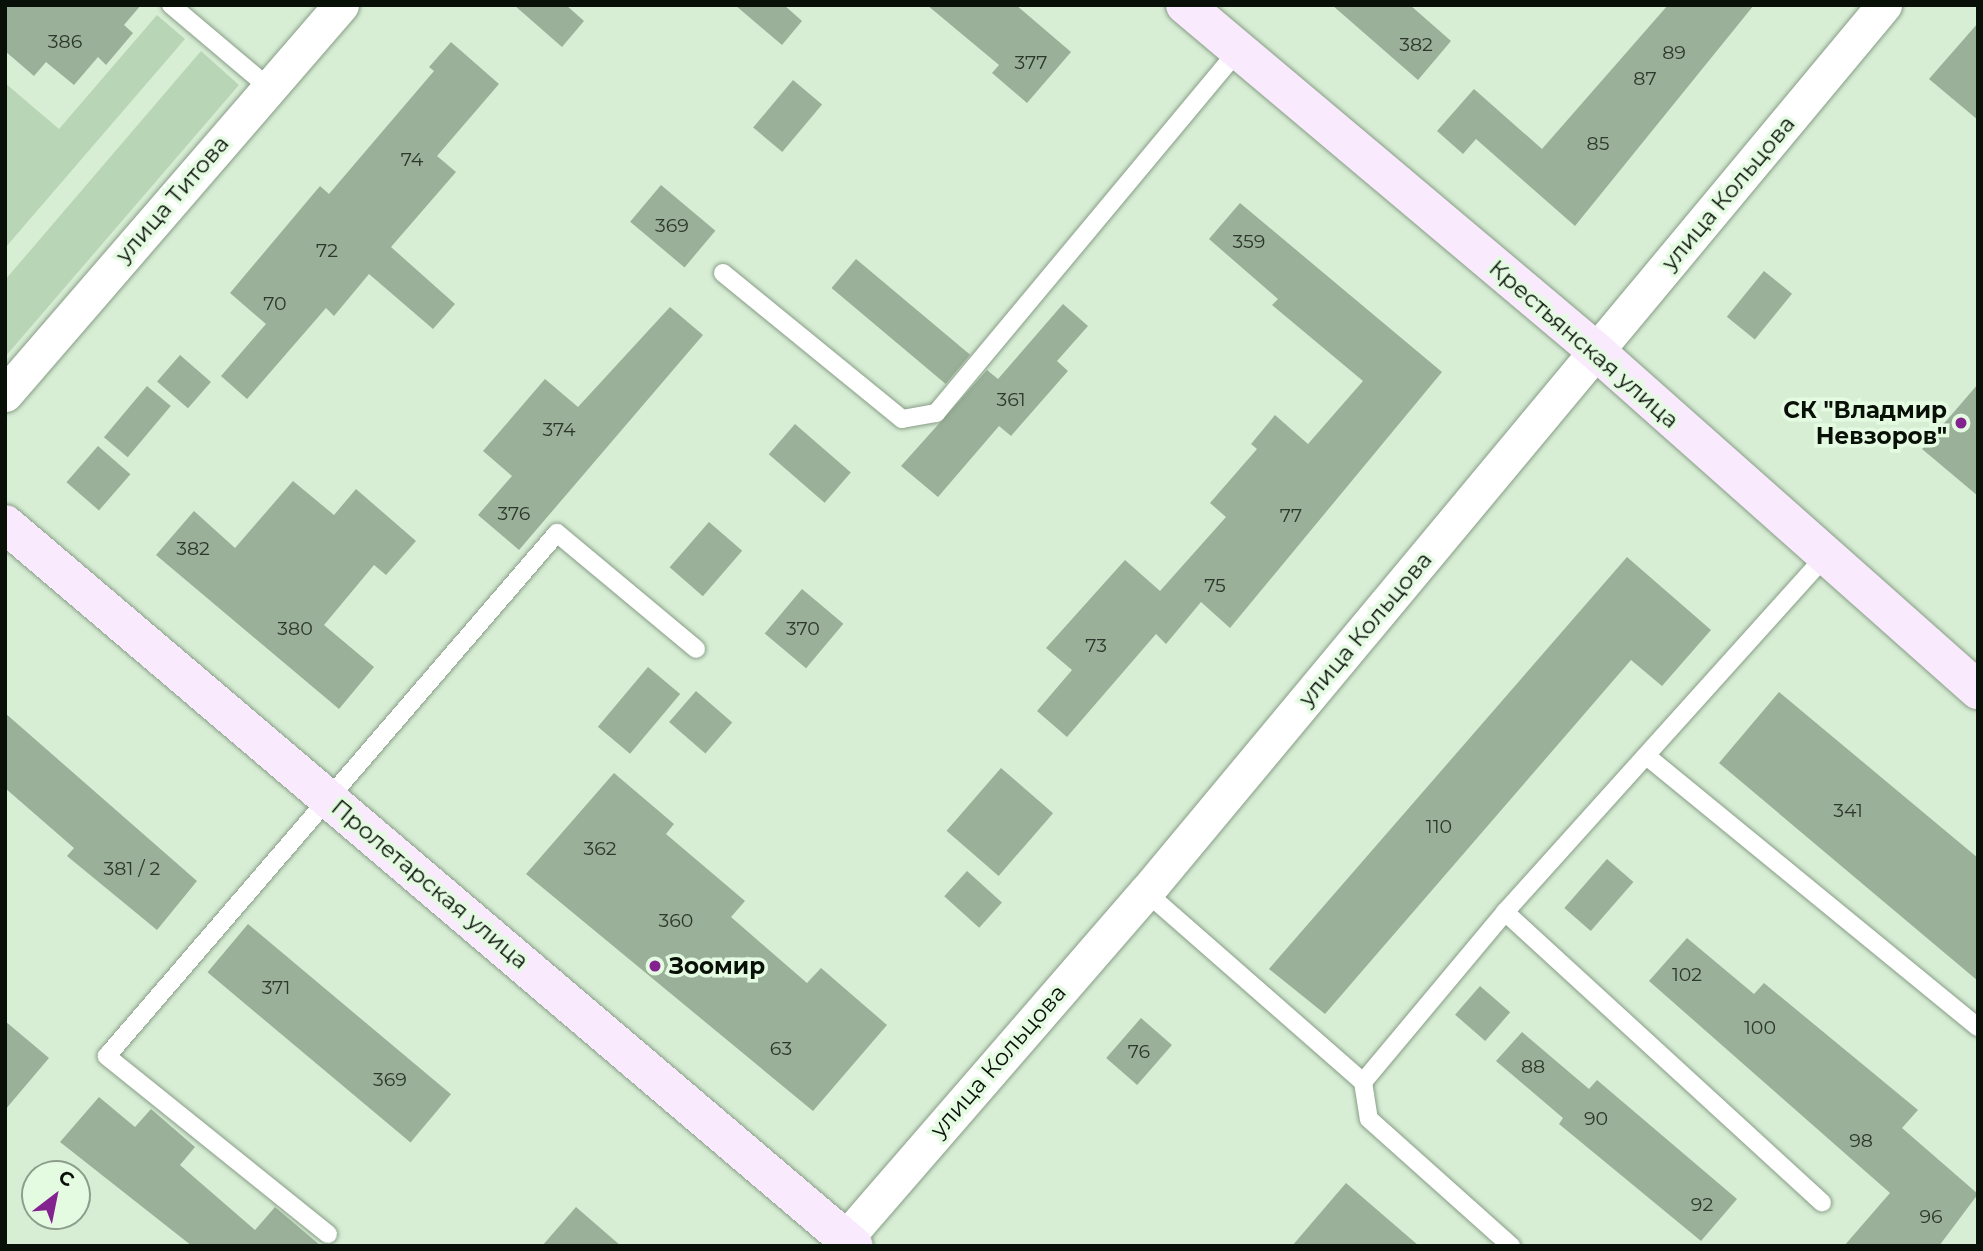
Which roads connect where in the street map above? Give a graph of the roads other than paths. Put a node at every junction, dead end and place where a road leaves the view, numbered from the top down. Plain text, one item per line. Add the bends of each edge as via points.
1 (171, 5) edge
2 (341, 5) edge
3 (1185, 5) edge
4 (1884, 5) edge
5 (1238, 51) junction
6 (268, 86) junction
7 (723, 273) dead end
8 (1596, 351) junction
9 (5, 394) edge
10 (5, 524) edge
11 (1826, 556) junction
12 (696, 649) dead end
13 (1978, 690) edge
14 (1649, 758) junction
15 (332, 800) junction
16 (1146, 892) junction
17 (1505, 912) junction
18 (1978, 1027) edge
19 (1363, 1082) junction
20 (1822, 1202) dead end
21 (328, 1234) dead end
22 (846, 1243) edge
23 (1511, 1246) edge

1 - 6 lane
2 - 6 street, улица Титова
3 - 5 main road, Крестьянская улица
4 - 8 street, улица Кольцова
5 - 7 lane via 936,413 902,419
5 - 8 main road, Крестьянская улица
6 - 9 street, улица Титова
8 - 11 main road, Крестьянская улица
8 - 16 street, улица Кольцова
10 - 15 main road, Пролетарская улица
11 - 13 main road, Крестьянская улица
11 - 14 lane
12 - 15 lane via 557,533
14 - 17 lane
14 - 18 lane
15 - 21 lane via 107,1056
15 - 22 main road, Пролетарская улица
16 - 19 lane
16 - 22 street, улица Кольцова
17 - 19 lane
17 - 20 lane
19 - 23 lane via 1370,1119

